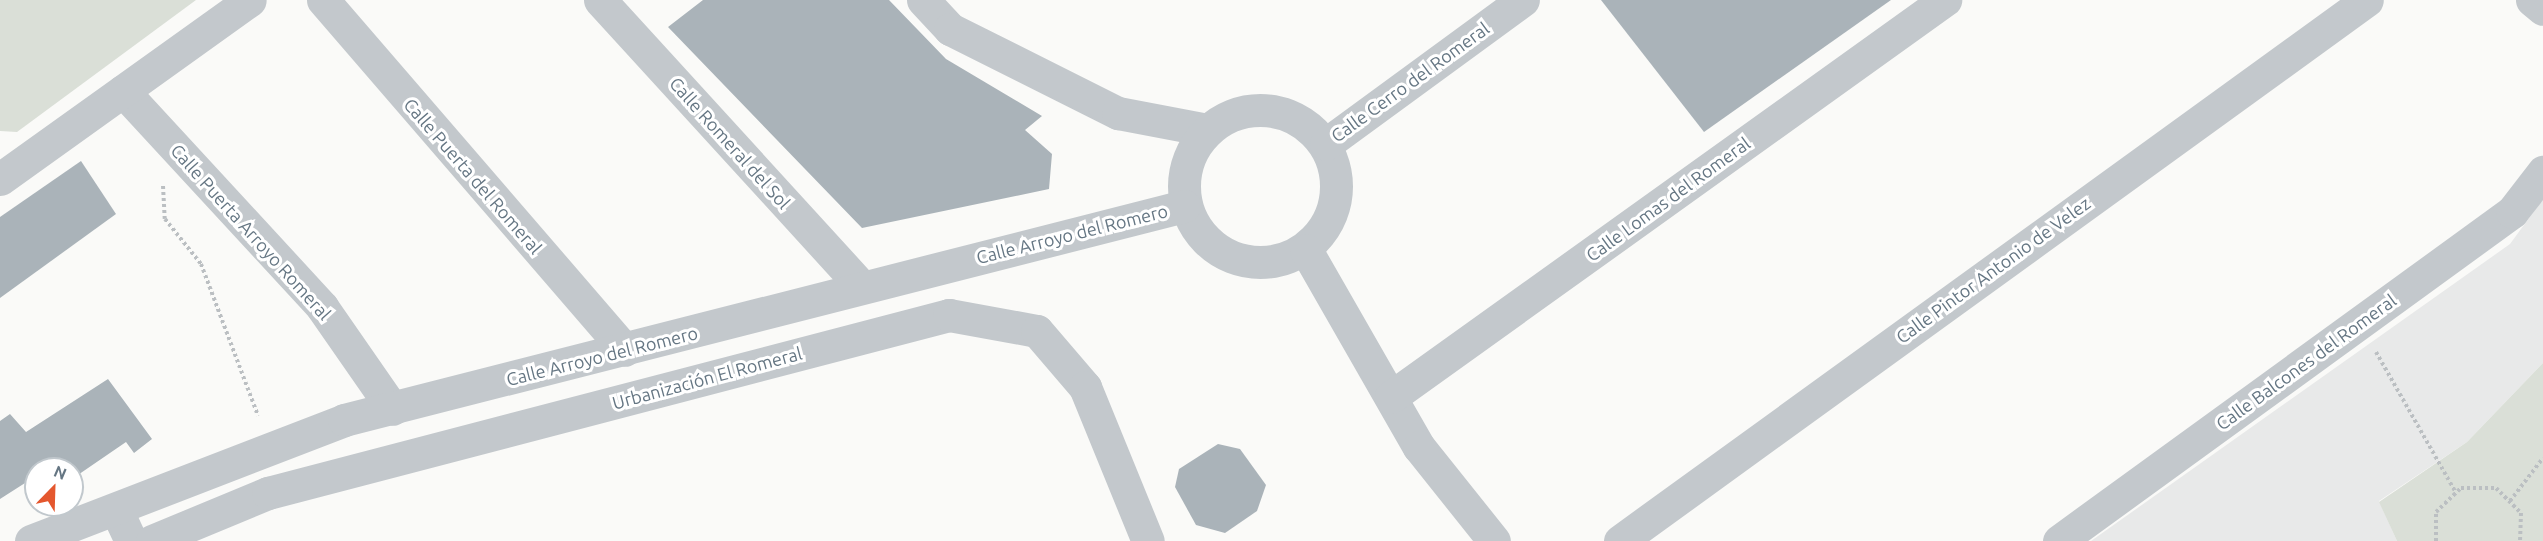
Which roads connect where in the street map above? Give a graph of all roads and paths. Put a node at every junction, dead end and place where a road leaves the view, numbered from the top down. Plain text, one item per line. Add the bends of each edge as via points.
1 (250, 0) edge
2 (323, 0) edge
3 (600, 0) edge
4 (923, 0) edge
5 (1523, 0) edge
6 (1945, 0) edge
7 (2367, 0) edge
8 (2532, 0) edge
9 (2543, 9) edge
10 (123, 91) junction
11 (1207, 130) junction
12 (165, 138) junction
13 (1326, 144) junction
14 (2543, 172) edge
15 (0, 179) edge
16 (1184, 206) junction
17 (1306, 250) junction
18 (860, 285) junction
19 (2359, 323) junction
20 (625, 350) junction
21 (1391, 398) junction
22 (393, 409) junction
23 (269, 450) junction
24 (2543, 458) edge
25 (2455, 491) junction
26 (2510, 501) junction
27 (116, 509) junction
28 (31, 541) edge
29 (132, 541) edge
30 (152, 541) edge
31 (1149, 541) edge
32 (1494, 541) edge
33 (1620, 541) edge
34 (2059, 541) edge
35 (2436, 541) edge
36 (2520, 541) edge

1 - 10 street
2 - 20 street, Calle Puerta del Romeral
3 - 18 street, Calle Romeral del Sol
4 - 11 street via 950,29 1118,113
5 - 13 street, Calle Cerro del Romeral
6 - 21 street, Calle Lomas del Romeral
7 - 33 street, Calle Pintor Antonio de Velez
8 - 9 street
10 - 12 street, Calle Puerta Arroyo Romeral
10 - 15 street
11 - 13 street via 1231,115 1257,109 1291,115
11 - 16 street via 1188,157
12 - 22 street, Calle Puerta Arroyo Romeral via 322,307
12 - 23 path via 165,219 201,264 227,323
13 - 17 street via 1333,158 1336,209
14 - 19 street, Calle Balcones del Romeral via 2512,212
16 - 17 street via 1198,234 1230,259 1290,259
16 - 18 street, Calle Arroyo del Romero
17 - 21 street
18 - 20 street, Calle Arroyo del Romero
19 - 25 path
19 - 34 street, Calle Balcones del Romeral
20 - 22 street, Calle Arroyo del Romero
21 - 32 street via 1419,447
22 - 23 street, Calle Arroyo del Romero via 344,420
23 - 27 street, Calle Arroyo del Romero
24 - 26 path
25 - 26 path via 2496,488
25 - 35 path via 2436,512
26 - 36 path via 2521,513
27 - 28 street, Calle Arroyo del Romero
27 - 29 street
30 - 31 street, Urbanización El Romeral via 268,493 950,315 1038,331 1085,387

